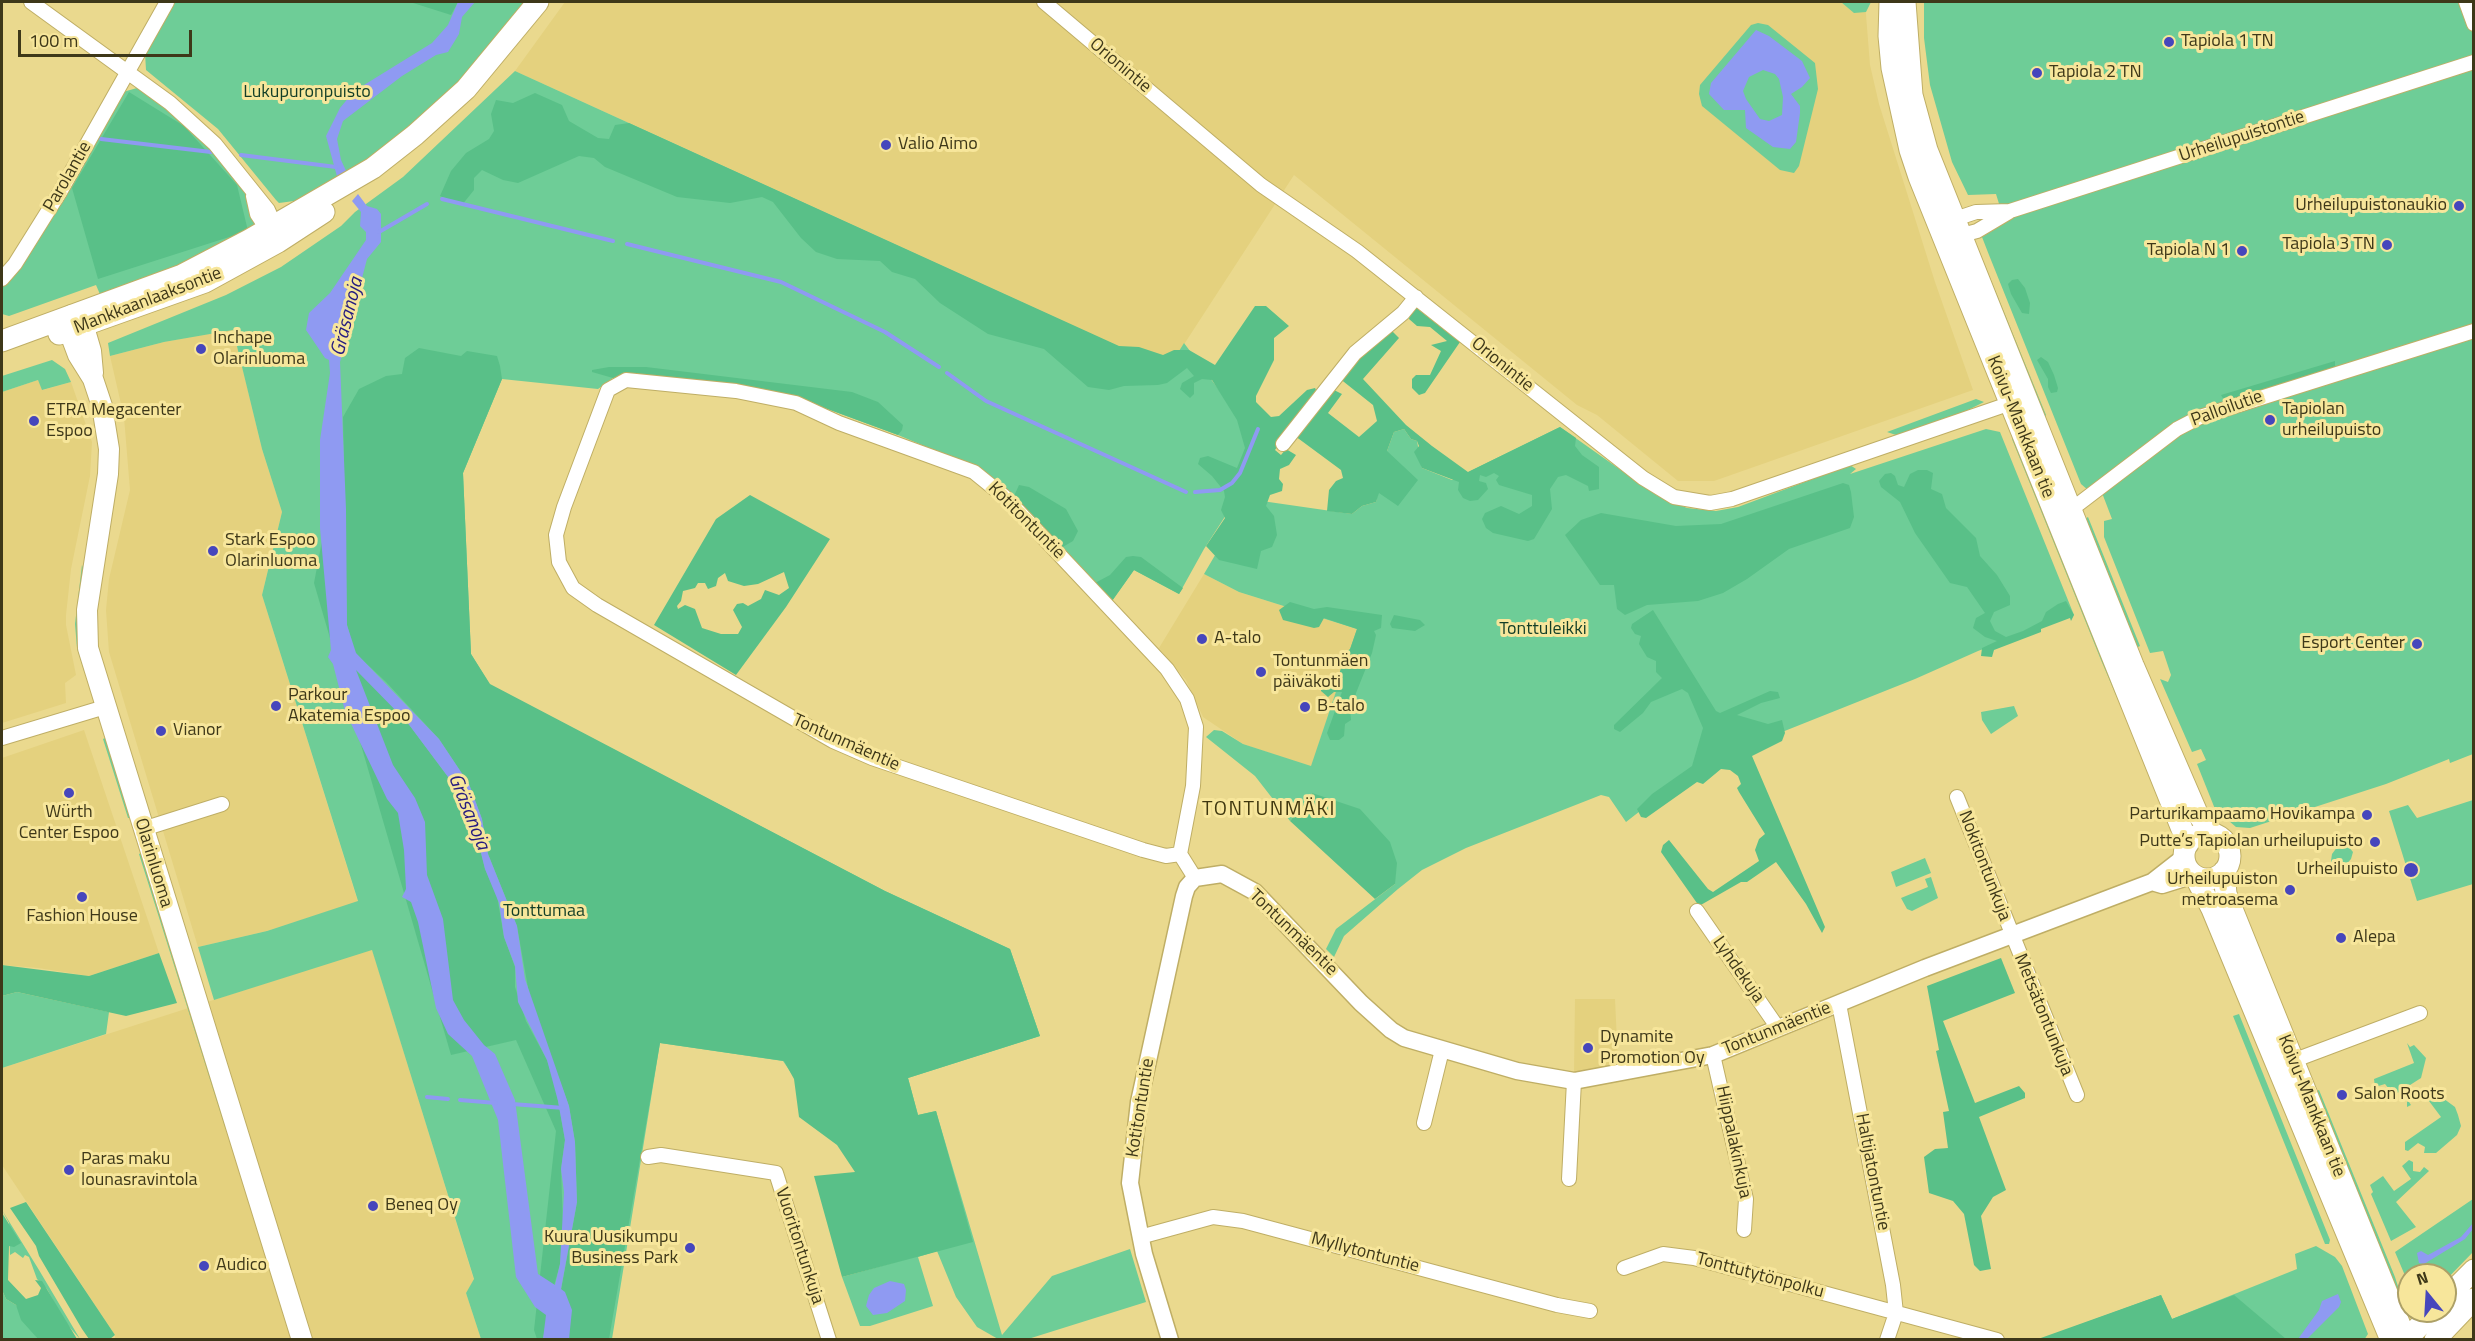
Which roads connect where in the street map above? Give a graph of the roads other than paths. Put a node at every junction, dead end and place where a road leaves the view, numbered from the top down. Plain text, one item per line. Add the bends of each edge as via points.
1 (31, 2) edge
2 (167, 2) edge
3 (538, 2) edge
4 (1044, 2) edge
5 (1890, 2) edge
6 (1905, 2) edge
7 (2466, 2) edge
8 (2474, 24) edge
9 (2474, 62) edge
10 (127, 71) junction
11 (1953, 229) junction
12 (274, 232) junction
13 (2, 279) edge
14 (1416, 297) junction
15 (75, 324) junction
16 (2474, 331) edge
17 (2, 341) edge
18 (2, 353) edge
19 (626, 380) joint
20 (2017, 401) junction
21 (1282, 444) dead end
22 (2072, 509) junction
23 (105, 707) junction
24 (2, 738) edge
25 (1957, 797) dead end
26 (222, 804) dead end
27 (143, 829) junction
28 (2214, 835) junction
29 (1180, 854) junction
30 (2190, 863) junction
31 (2224, 871) junction
32 (1195, 878) junction
33 (1697, 911) dead end
34 (2011, 935) junction
35 (1839, 1004) junction
36 (2420, 1013) dead end
37 (1778, 1028) junction
38 (1442, 1050) junction
39 (1713, 1055) junction
40 (2285, 1063) junction
41 (1574, 1081) junction
42 (2077, 1095) dead end
43 (1424, 1123) dead end
44 (648, 1157) dead end
45 (1569, 1179) dead end
46 (1744, 1230) dead end
47 (1140, 1237) junction
48 (1624, 1268) dead end
49 (2474, 1270) edge
50 (2457, 1287) edge
51 (2474, 1299) edge
52 (1590, 1311) dead end
53 (1896, 1313) junction
54 (2422, 1323) edge
55 (2406, 1339) edge
56 (302, 1340) edge
57 (829, 1340) edge
58 (1170, 1340) edge
59 (1887, 1340) edge
60 (1997, 1340) edge
61 (2391, 1340) edge
62 (2435, 1340) edge

1 - 10 street
2 - 10 street, Parolantie
3 - 12 main road, Mankkaanlaaksontie via 466,89 373,168 355,190
4 - 14 street, Orionintie via 1261,185
5 - 11 main road, Koivu-Mankkaan tie via 1889,36 1898,101 1919,177
6 - 11 main road, Koivu-Mankkaan tie via 1914,105
7 - 8 street
9 - 11 street, Urheilupuistontie via 2010,211 1983,228
10 - 12 street via 215,144 268,210
10 - 13 street, Parolantie via 60,192
11 - 20 main road, Koivu-Mankkaan tie
12 - 15 main road, Mankkaanlaaksontie via 205,282
14 - 20 street, Orionintie via 1643,478 1686,501 1710,503 1732,499
14 - 21 street via 1394,321 1354,353
15 - 17 main road, Mankkaanlaaksontie
15 - 18 main road, Mankkaanlaaksontie
15 - 23 main road, Olarinluoma via 91,351 93,379 105,417 109,449 86,627 89,653
16 - 22 street, Palloilutie via 2223,408 2177,429
19 - 29 street, Kotitontuntie via 736,391 796,403 839,423 974,472 1006,498 1167,669 1187,699 1196,727 1193,786
19 - 29 street, Tontunmäentie via 608,390 559,521 559,562 573,588 780,713 843,746 1143,850 1166,856
20 - 22 main road, Koivu-Mankkaan tie
20 - 30 main road, Koivu-Mankkaan tie
22 - 28 main road, Koivu-Mankkaan tie via 2197,813
23 - 24 street
23 - 27 main road, Olarinluoma
25 - 34 street, Nokitontunkuja
26 - 27 street
27 - 56 main road, Olarinluoma
28 - 30 main road via 2199,835
28 - 31 main road via 2228,848
29 - 32 street
30 - 31 main road via 2211,879
30 - 34 street, Tontunmäentie via 2161,872 2152,882
30 - 40 main road, Koivu-Mankkaan tie
31 - 40 main road, Koivu-Mankkaan tie via 2226,894
32 - 38 street, Tontunmäentie via 1222,874 1254,892 1391,1030
32 - 47 street, Kotitontuntie via 1184,896 1137,1112 1130,1184
33 - 37 street, Lyhdekuja
34 - 35 street, Tontunmäentie
34 - 42 street, Metsätontunkuja
35 - 37 street, Tontunmäentie
35 - 53 street, Haltijatontuntie
36 - 40 street
37 - 39 street, Tontunmäentie
38 - 41 street, Tontunmäentie
38 - 43 street
39 - 41 street, Tontunmäentie
39 - 46 street, Hiippalakinkuja via 1746,1199
40 - 55 main road, Koivu-Mankkaan tie
40 - 61 main road, Koivu-Mankkaan tie
41 - 45 street
44 - 57 street, Vuoritontunkuja via 661,1155 776,1173
47 - 52 street, Myllytontuntie via 1214,1217 1243,1221
47 - 58 street, Kotitontuntie
48 - 53 street, Tonttutytönpolku via 1663,1254 1694,1258
49 - 50 main road
51 - 62 main road
53 - 59 street, Haltijatontuntie
53 - 60 street, Tonttutytönpolku
54 - 55 main road

